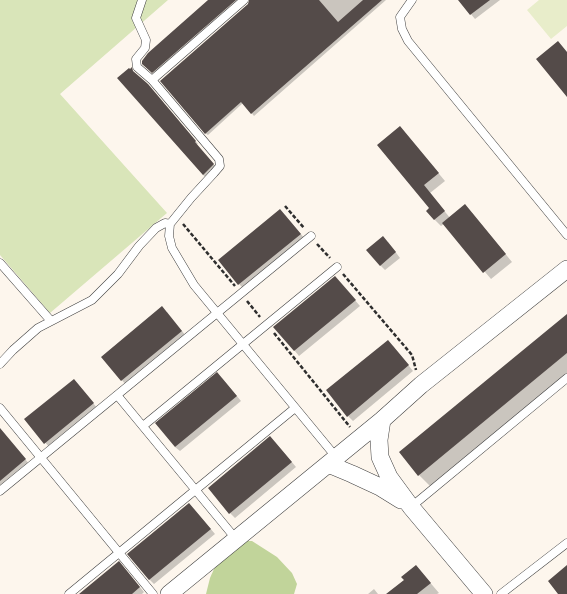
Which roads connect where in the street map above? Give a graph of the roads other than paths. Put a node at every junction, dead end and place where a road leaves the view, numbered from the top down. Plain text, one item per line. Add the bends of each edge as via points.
1 (142, 0) edge
2 (244, 0) edge
3 (412, 0) edge
4 (152, 80) junction
5 (170, 224) junction
6 (567, 235) edge
7 (311, 236) road end
8 (0, 263) edge
9 (337, 267) road end
10 (567, 269) edge
11 (217, 313) junction
12 (51, 321) junction
13 (243, 344) junction
14 (0, 364) edge
15 (567, 378) edge
16 (117, 395) junction
17 (0, 408) edge
18 (295, 408) junction
19 (382, 420) junction
20 (143, 426) junction
21 (41, 458) junction
22 (332, 461) junction
23 (195, 490) junction
24 (0, 491) edge
25 (411, 507) junction
26 (236, 539) junction
27 (567, 543) edge
28 (119, 553) junction
29 (68, 594) edge
30 (153, 594) edge
31 (169, 594) edge
32 (484, 594) edge
33 (501, 594) edge

1 - 4 lane via 136,18 146,40 145,48 136,59 137,67
2 - 4 lane
3 - 6 lane via 400,17 408,41
4 - 5 lane via 219,159 220,166
5 - 11 lane via 172,248 194,285
5 - 12 lane via 165,223 156,228 118,274 92,300
7 - 11 lane
8 - 12 lane
9 - 13 lane
10 - 19 street via 421,385
11 - 13 lane
11 - 16 lane
12 - 14 lane via 38,328
13 - 18 lane
13 - 20 lane
15 - 25 lane
16 - 20 lane
16 - 21 lane
17 - 21 lane
18 - 22 lane
18 - 23 lane
19 - 22 street
19 - 25 street via 380,457 389,477
20 - 23 lane
21 - 24 lane
21 - 28 lane
22 - 25 street via 352,474 380,486
22 - 26 street
23 - 26 lane
23 - 28 lane
25 - 32 street
26 - 31 street
27 - 33 lane
28 - 29 lane
28 - 30 lane

